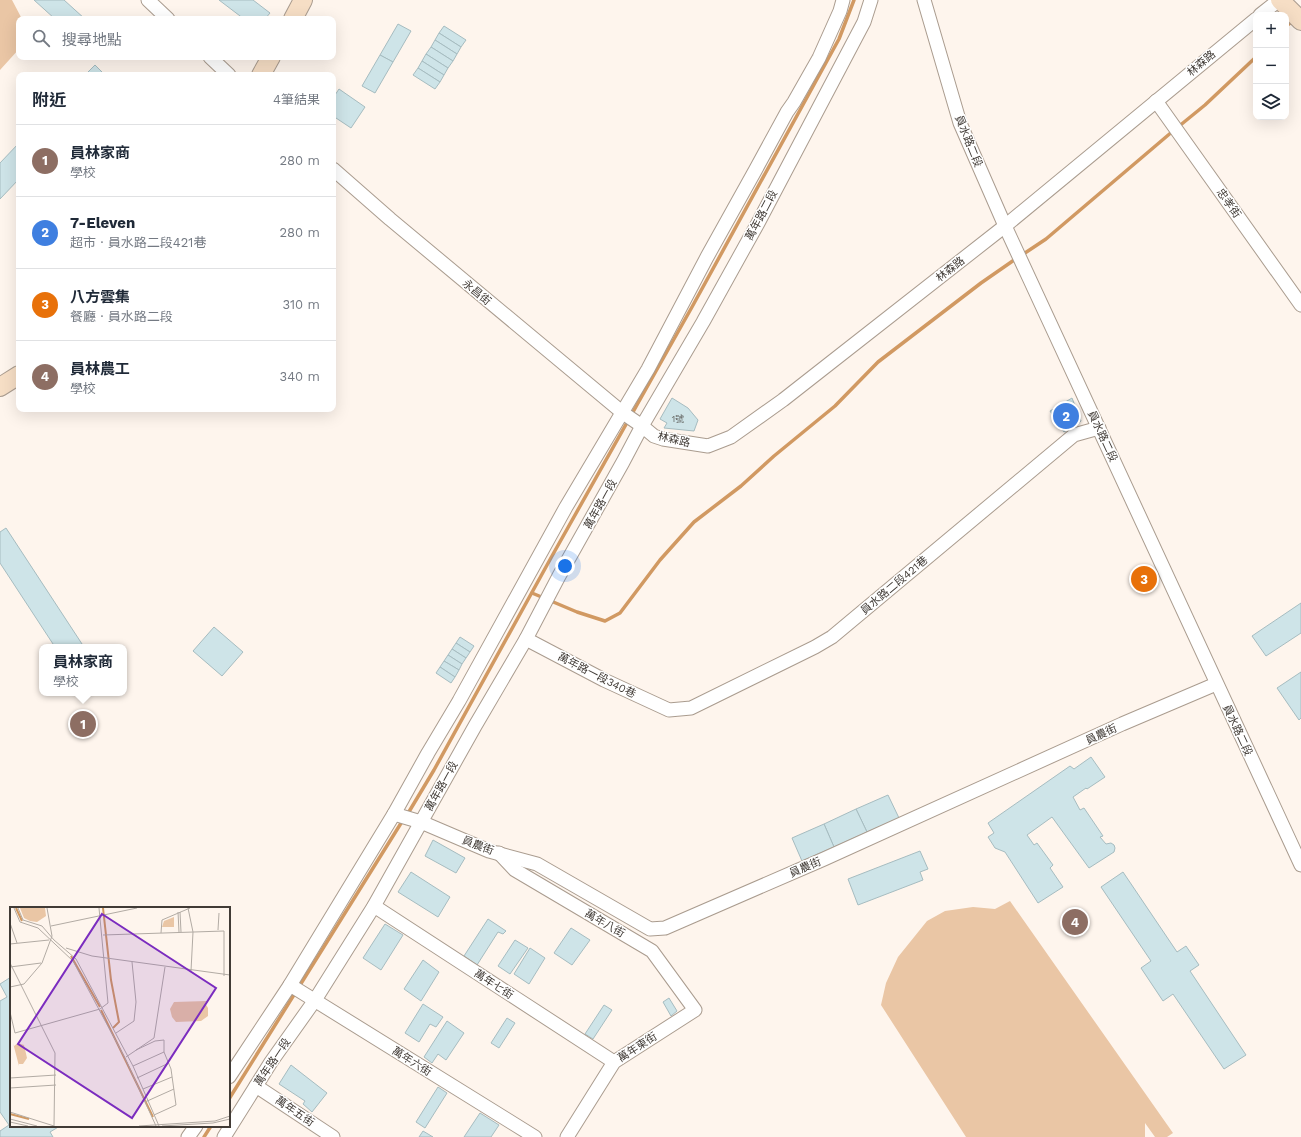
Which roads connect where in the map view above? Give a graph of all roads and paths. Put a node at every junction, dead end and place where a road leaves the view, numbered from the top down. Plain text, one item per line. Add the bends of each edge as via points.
1 (148, 0) edge
2 (303, 0) edge
3 (843, 0) edge
4 (871, 0) edge
5 (924, 0) edge
6 (1279, 0) edge
7 (1264, 12) edge
8 (165, 16) edge
9 (295, 16) edge
10 (1253, 21) edge
11 (1301, 21) edge
12 (213, 60) edge
13 (269, 60) edge
14 (226, 72) edge
15 (263, 72) edge
16 (1156, 101) junction
17 (336, 172) edge
18 (1005, 226) junction
19 (1301, 305) edge
20 (16, 377) edge
21 (0, 387) edge
22 (622, 413) junction
23 (642, 426) junction
24 (1099, 428) junction
25 (526, 639) junction
26 (1216, 684) junction
27 (669, 710) joint
28 (394, 814) junction
29 (421, 822) junction
30 (499, 853) junction
31 (1301, 865) edge
32 (374, 906) junction
33 (290, 985) junction
34 (315, 1000) junction
35 (695, 1010) joint
36 (614, 1062) junction
37 (230, 1075) edge
38 (256, 1086) junction
39 (195, 1127) edge
40 (188, 1137) edge
41 (224, 1137) edge
42 (333, 1137) edge
43 (535, 1137) edge
44 (567, 1137) edge

1 - 8 street
2 - 9 street
3 - 22 street via 819,58
4 - 23 street, 萬年路二段 via 864,22 758,223
5 - 18 street, 員水路二段 via 960,123
6 - 7 street
6 - 11 street
10 - 16 street, 林森路
12 - 14 street
13 - 15 street
16 - 18 street, 林森路
16 - 19 street, 忠孝街
17 - 22 street, 永昌街
18 - 23 street, 林森路 via 783,400 731,437 708,446 663,439 654,436
18 - 24 street, 員水路二段
20 - 21 street
22 - 23 street, 林森路
22 - 28 street via 566,507
23 - 25 street, 萬年路一段
24 - 26 street, 員水路二段
24 - 27 street, 員水路二段421巷 via 1074,435 832,637 691,708
25 - 27 street, 萬年路一段340巷 via 604,680
25 - 29 street, 萬年路一段
26 - 30 street, 員農街 via 665,928 650,929 537,864
26 - 31 street, 員水路二段
28 - 29 street, 員農街
28 - 33 street
29 - 30 street, 員農街
29 - 32 street, 萬年路一段
30 - 35 street, 萬年八街 via 515,870 652,951
32 - 34 street, 萬年路一段
32 - 36 street, 萬年七街
33 - 34 street, 萬年六街
33 - 37 street
34 - 38 street, 萬年路一段
34 - 43 street, 萬年六街
35 - 36 street, 萬年東街
36 - 44 street, 萬年東街
38 - 41 street, 萬年路一段
38 - 42 street, 萬年五街
39 - 40 street

